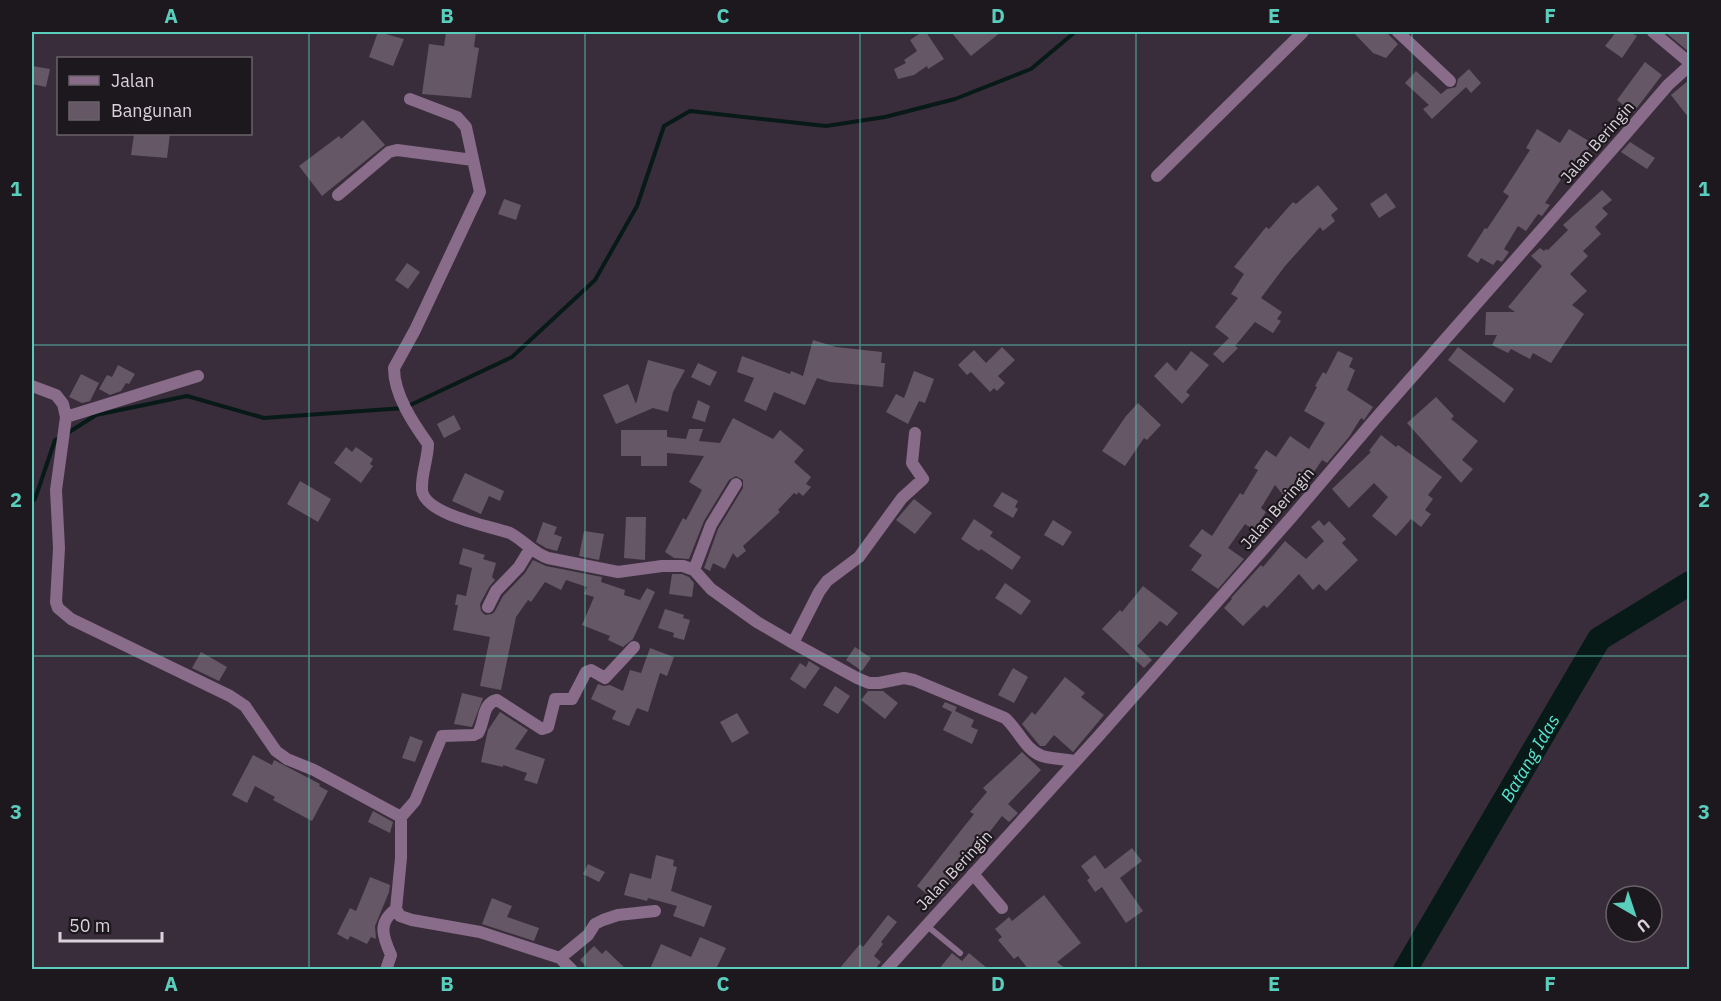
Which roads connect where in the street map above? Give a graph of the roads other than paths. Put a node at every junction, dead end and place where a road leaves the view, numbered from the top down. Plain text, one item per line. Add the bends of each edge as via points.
1 (1303, 32) edge
2 (1398, 32) edge
3 (1653, 32) edge
4 (1689, 64) edge
5 (1450, 81) dead end
6 (410, 99) dead end
7 (473, 160) junction
8 (1157, 176) dead end
9 (338, 195) dead end
10 (198, 376) dead end
11 (32, 386) edge
12 (66, 421) junction
13 (915, 433) dead end
14 (736, 484) dead end
15 (530, 549) junction
16 (694, 570) junction
17 (488, 607) dead end
18 (793, 643) junction
19 (634, 647) dead end
20 (1075, 761) junction
21 (401, 817) junction
22 (973, 874) junction
23 (1002, 908) dead end
24 (396, 909) junction
25 (655, 911) dead end
26 (926, 925) junction
27 (960, 953) dead end
28 (560, 958) junction
29 (386, 969) edge
30 (572, 969) edge
31 (886, 969) edge

1 - 8 street
2 - 5 street
3 - 4 street
4 - 20 street, Jalan Beringin
6 - 7 street via 457,117 466,127
7 - 9 street via 390,152
7 - 15 street via 478,198 415,330 395,363 394,373 413,424 428,444 423,497 442,512 510,533
10 - 12 street
11 - 12 street via 56,395 63,404
12 - 21 street via 56,490 58,608 71,619 230,696 244,706 281,755
13 - 18 street via 912,463 923,477 921,483 902,498 859,557 827,581
14 - 16 street via 711,525
15 - 16 street via 548,558 618,572 673,565
15 - 17 street
16 - 18 street via 711,589
18 - 20 street via 869,683 914,680 1005,718 1043,756
19 - 21 street via 605,678 591,670 586,672 571,700 555,699 545,729 497,700 487,705 478,733 442,736 415,801
20 - 22 street, Jalan Beringin
21 - 24 street
22 - 23 street
22 - 26 street, Jalan Beringin
24 - 28 street via 406,919 480,932
24 - 29 street via 384,924 384,940 391,955
25 - 28 street via 603,920
26 - 27 lane
26 - 31 street, Jalan Beringin
28 - 30 street

